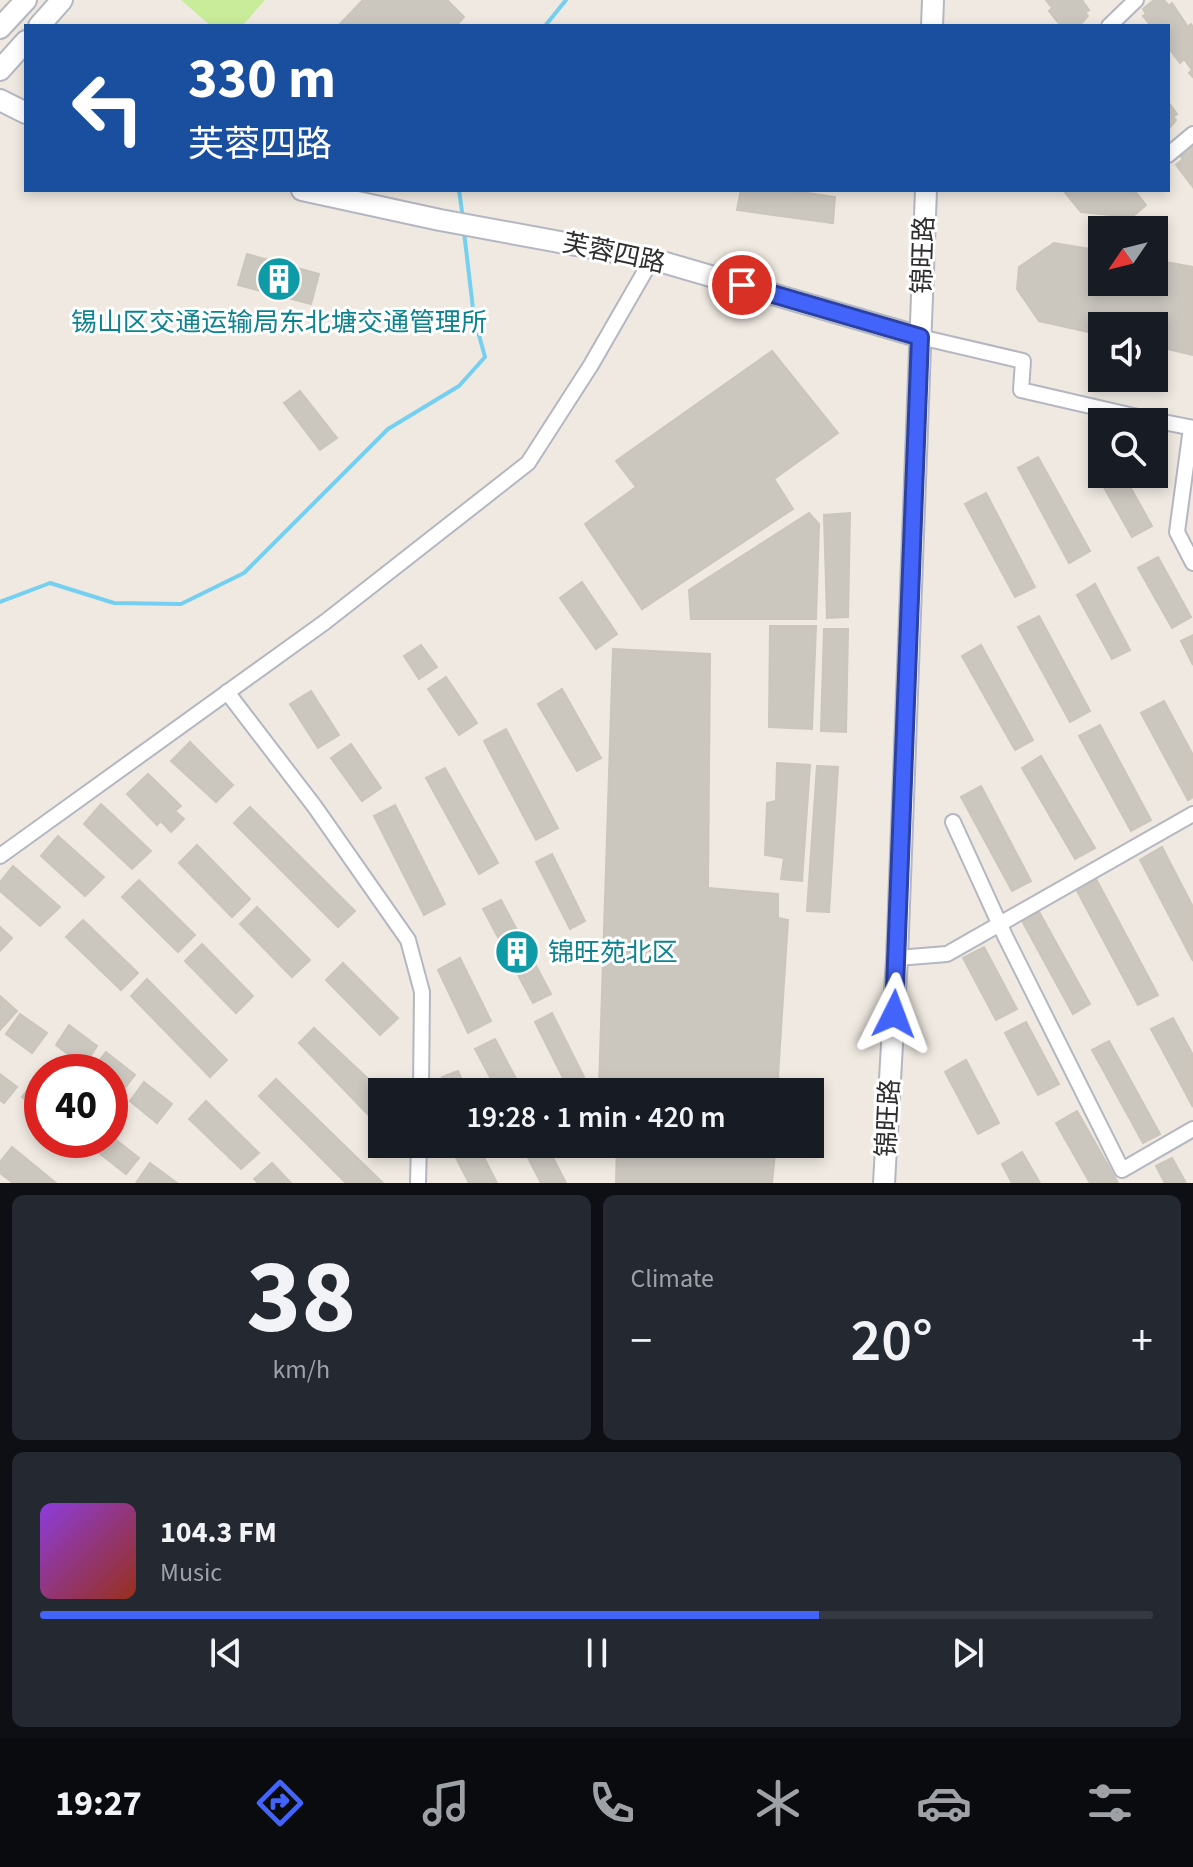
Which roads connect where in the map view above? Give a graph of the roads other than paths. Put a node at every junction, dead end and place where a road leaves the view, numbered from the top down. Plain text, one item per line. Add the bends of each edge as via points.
1 (26, 0) edge
2 (62, 0) edge
3 (933, 0) edge
4 (1136, 0) edge
5 (41, 24) edge
6 (932, 24) edge
7 (1111, 24) edge
8 (0, 28) edge
9 (24, 43) edge
10 (0, 70) edge
11 (0, 100) edge
12 (24, 112) edge
13 (1193, 134) edge
14 (1170, 153) edge
15 (311, 192) edge
16 (926, 192) edge
17 (652, 259) junction
18 (920, 337) junction
19 (1192, 428) edge
20 (1193, 563) edge
21 (227, 692) junction
22 (1193, 814) edge
23 (953, 822) dead end
24 (0, 856) edge
25 (999, 924) junction
26 (897, 958) junction
27 (421, 1078) edge
28 (1193, 1129) edge
29 (419, 1158) edge
30 (418, 1183) edge
31 (884, 1183) edge

1 - 8 street
2 - 5 street
3 - 6 street
4 - 7 street
9 - 10 street
11 - 12 street
13 - 14 street
15 - 17 street, 芙蓉四路
16 - 18 street, 锦旺路
17 - 18 street, 芙蓉四路
17 - 21 street via 528,463
18 - 19 street via 1023,361 1021,390
18 - 26 street, 锦旺路
19 - 20 street via 1177,532
21 - 24 street
21 - 27 street via 408,940 422,992
22 - 25 street
23 - 25 street
25 - 26 street via 947,954
25 - 28 street via 1122,1170
26 - 31 street, 锦旺路
29 - 30 street

